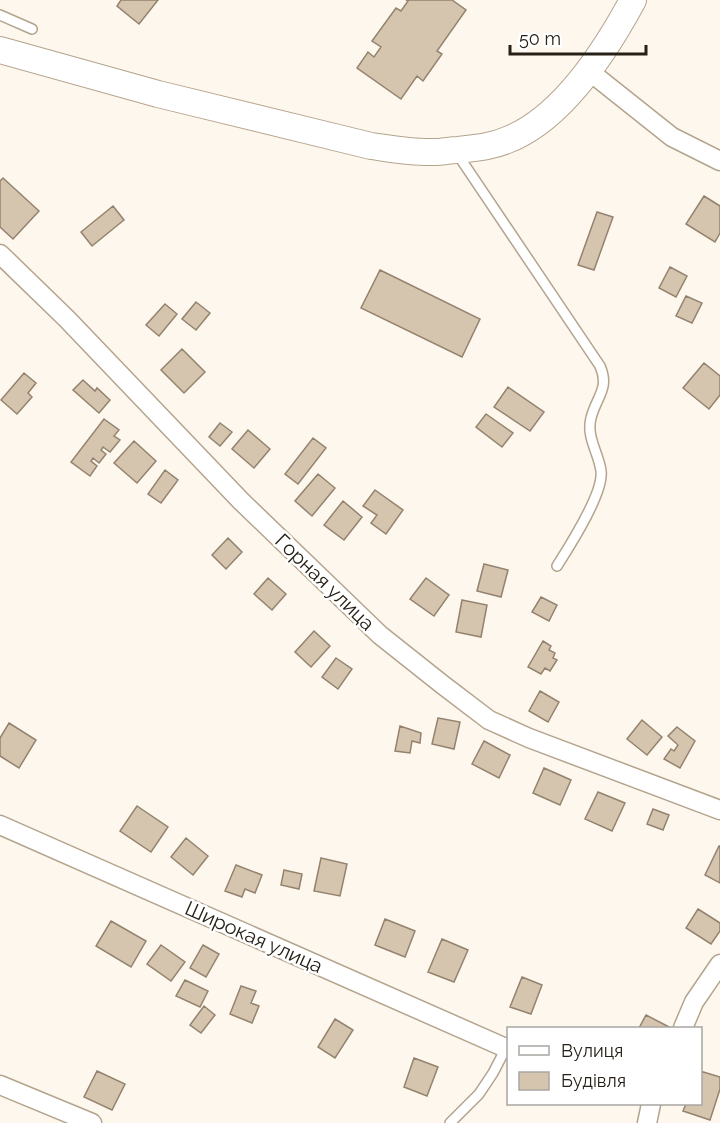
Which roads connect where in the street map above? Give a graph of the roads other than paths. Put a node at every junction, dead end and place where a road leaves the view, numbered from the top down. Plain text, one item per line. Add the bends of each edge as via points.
1 (633, 0) edge
2 (0, 15) edge
3 (32, 29) dead end
4 (0, 50) edge
5 (588, 71) junction
6 (454, 150) junction
7 (720, 161) edge
8 (0, 254) edge
9 (557, 566) dead end
10 (720, 810) edge
11 (0, 825) edge
12 (720, 964) edge
13 (684, 1027) edge
14 (507, 1048) edge
15 (0, 1085) edge
16 (92, 1123) edge
17 (450, 1123) edge

1 - 5 main road
2 - 3 lane
4 - 6 main road via 158,94 371,146 405,151
5 - 6 main road via 539,122 508,140
5 - 7 street via 672,137
6 - 9 lane via 604,375 603,389 590,419 602,473 600,488
8 - 10 street, Горная улица via 241,501 380,635 452,692 489,720 519,734
11 - 14 street, Широкая улица
12 - 13 street via 694,1002
14 - 17 lane via 479,1094
15 - 16 street

